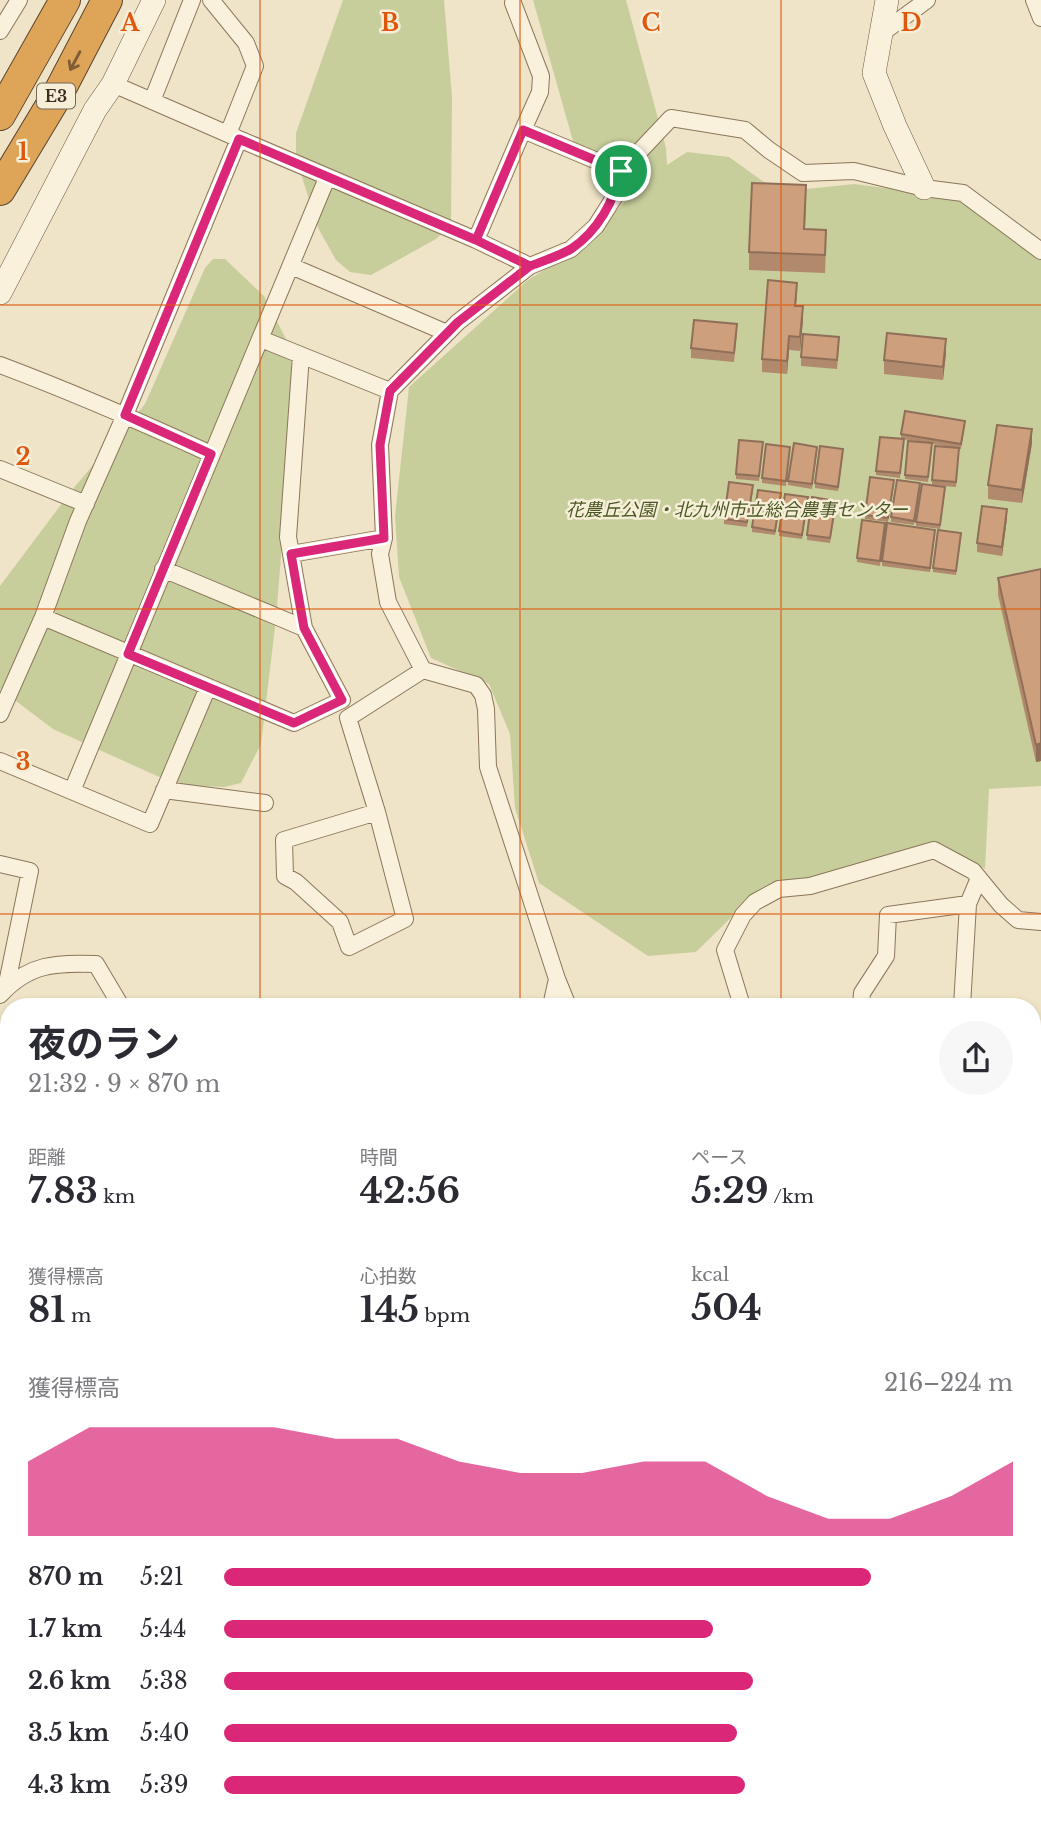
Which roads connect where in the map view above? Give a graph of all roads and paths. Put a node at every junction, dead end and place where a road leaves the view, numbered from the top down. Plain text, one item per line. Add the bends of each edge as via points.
1 (19, 0) edge
2 (65, 0) edge
3 (107, 0) edge
4 (154, 0) edge
5 (192, 0) edge
6 (211, 0) edge
7 (887, 0) edge
8 (927, 0) edge
9 (1034, 0) edge
10 (513, 3) dead end
11 (1041, 18) edge
12 (0, 32) edge
13 (882, 33) junction
14 (113, 84) junction
15 (152, 101) junction
16 (0, 115) edge
17 (523, 130) junction
18 (233, 137) junction
19 (621, 171) junction
20 (327, 178) junction
21 (924, 188) junction
22 (0, 190) edge
23 (476, 240) junction
24 (1041, 251) edge
25 (291, 266) junction
26 (530, 266) junction
27 (0, 293) edge
28 (447, 332) junction
29 (261, 340) junction
30 (301, 355) junction
31 (0, 365) edge
32 (390, 391) junction
33 (125, 415) junction
34 (211, 454) junction
35 (0, 469) edge
36 (86, 504) junction
37 (384, 538) junction
38 (291, 554) junction
39 (163, 569) junction
40 (43, 617) junction
41 (304, 628) junction
42 (128, 654) junction
43 (423, 670) junction
44 (7, 678) edge
45 (208, 687) junction
46 (0, 714) edge
47 (0, 761) edge
48 (164, 790) junction
49 (72, 791) junction
50 (265, 803) dead end
51 (377, 812) junction
52 (0, 864) edge
53 (979, 878) junction
54 (968, 904) junction
55 (1041, 922) edge
56 (8, 936) edge
57 (557, 979) junction
58 (3, 991) edge
59 (116, 998) edge
60 (553, 998) edge
61 (565, 998) edge
62 (740, 998) edge
63 (862, 998) edge
64 (962, 998) edge

1 - 12 street
2 - 16 highway, E3
3 -> 22 highway, E3
4 - 14 street
5 - 15 street
6 - 18 street via 246,43 255,66
7 - 13 street
8 - 13 street
9 - 11 street
10 - 17 street via 541,76 540,92
13 - 21 street via 874,73
14 - 15 street
14 - 27 street via 94,110
15 - 18 street
17 - 19 street
17 - 23 street
18 - 20 street
18 - 33 street
19 - 21 street via 671,118 745,130 803,173 854,171
19 - 26 street via 615,196 596,226 571,249
20 - 23 street
20 - 25 street
21 - 24 street via 963,193
23 - 26 street
25 - 28 street
25 - 29 street
26 - 28 street
28 - 32 street
29 - 30 street
29 - 34 street
30 - 32 street
30 - 38 street via 288,537
31 - 33 street
32 - 37 street via 380,445
33 - 34 street
33 - 36 street
34 - 39 street
35 - 36 street
36 - 40 street
37 - 38 street
37 - 43 street via 380,554 388,602
38 - 41 street
39 - 41 street
39 - 42 street
40 - 42 street
40 - 44 street
41 - 45 street via 342,700 294,723
42 - 45 street
42 - 49 street
43 - 51 street via 348,718
43 - 57 street via 476,684 482,695 488,767
44 - 46 street
45 - 48 street
47 - 49 street
48 - 49 street via 150,824
48 - 50 street
51 - 51 street via 284,840 285,876 340,922 349,947 405,919
52 - 56 street via 30,871
53 - 54 street
53 - 55 street via 1018,920
53 - 62 street via 934,849 767,895 743,915 725,950
54 - 63 street via 888,915 886,956
54 - 64 street
56 - 58 street
57 - 60 street
57 - 61 street
58 - 59 street via 34,970 55,963 96,964

